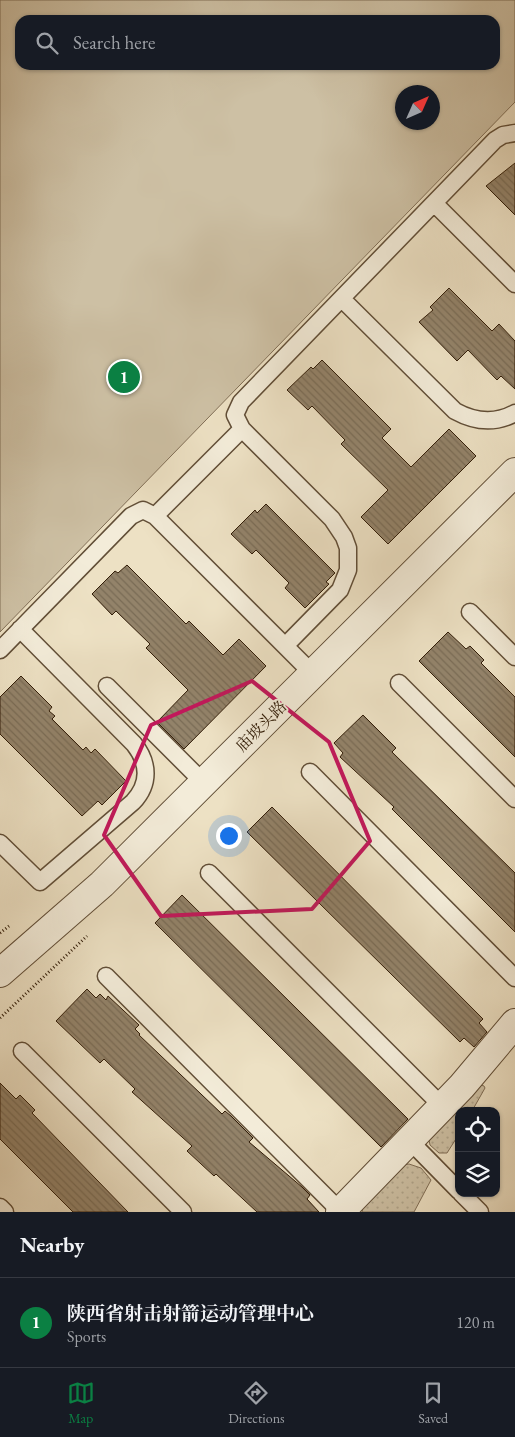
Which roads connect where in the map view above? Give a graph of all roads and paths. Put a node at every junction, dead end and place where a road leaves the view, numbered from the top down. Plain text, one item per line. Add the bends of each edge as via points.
1 (515, 133) edge
2 (434, 203) junction
3 (515, 284) edge
4 (342, 299) junction
5 (515, 413) edge
6 (242, 429) junction
7 (513, 478) edge
8 (155, 516) junction
9 (470, 612) dead end
10 (20, 630) junction
11 (285, 646) junction
12 (0, 650) edge
13 (515, 657) edge
14 (313, 674) junction
15 (399, 683) dead end
16 (107, 686) dead end
17 (310, 772) dead end
18 (204, 783) junction
19 (515, 799) edge
20 (0, 843) edge
21 (209, 873) dead end
22 (0, 973) edge
23 (106, 976) dead end
24 (515, 978) edge
25 (513, 1030) edge
26 (22, 1051) dead end
27 (442, 1106) junction
28 (409, 1140) junction
29 (455, 1186) edge
30 (466, 1197) edge
31 (0, 1207) edge
32 (5, 1212) edge
33 (183, 1212) edge
34 (341, 1212) edge
35 (480, 1212) edge

1 - 2 lane via 499,137
2 - 3 lane
2 - 4 lane
4 - 5 lane via 455,411 487,421
4 - 6 lane via 241,402 235,415
6 - 8 lane
6 - 11 lane via 332,519 348,548 348,570 340,590
7 - 14 street, 庙坡头路
8 - 10 lane via 143,510 130,516
8 - 11 lane
9 - 13 lane
10 - 12 lane
10 - 20 lane via 134,744 143,758 146,774 143,789 133,802 40,882
11 - 14 lane
14 - 18 street, 庙坡头路
15 - 19 lane
16 - 18 lane
17 - 24 lane
18 - 22 street, 庙坡头路 via 102,884
21 - 27 lane
23 - 34 lane
25 - 27 street
26 - 33 lane
27 - 28 street
28 - 29 lane
28 - 34 street
30 - 35 lane
31 - 32 lane

